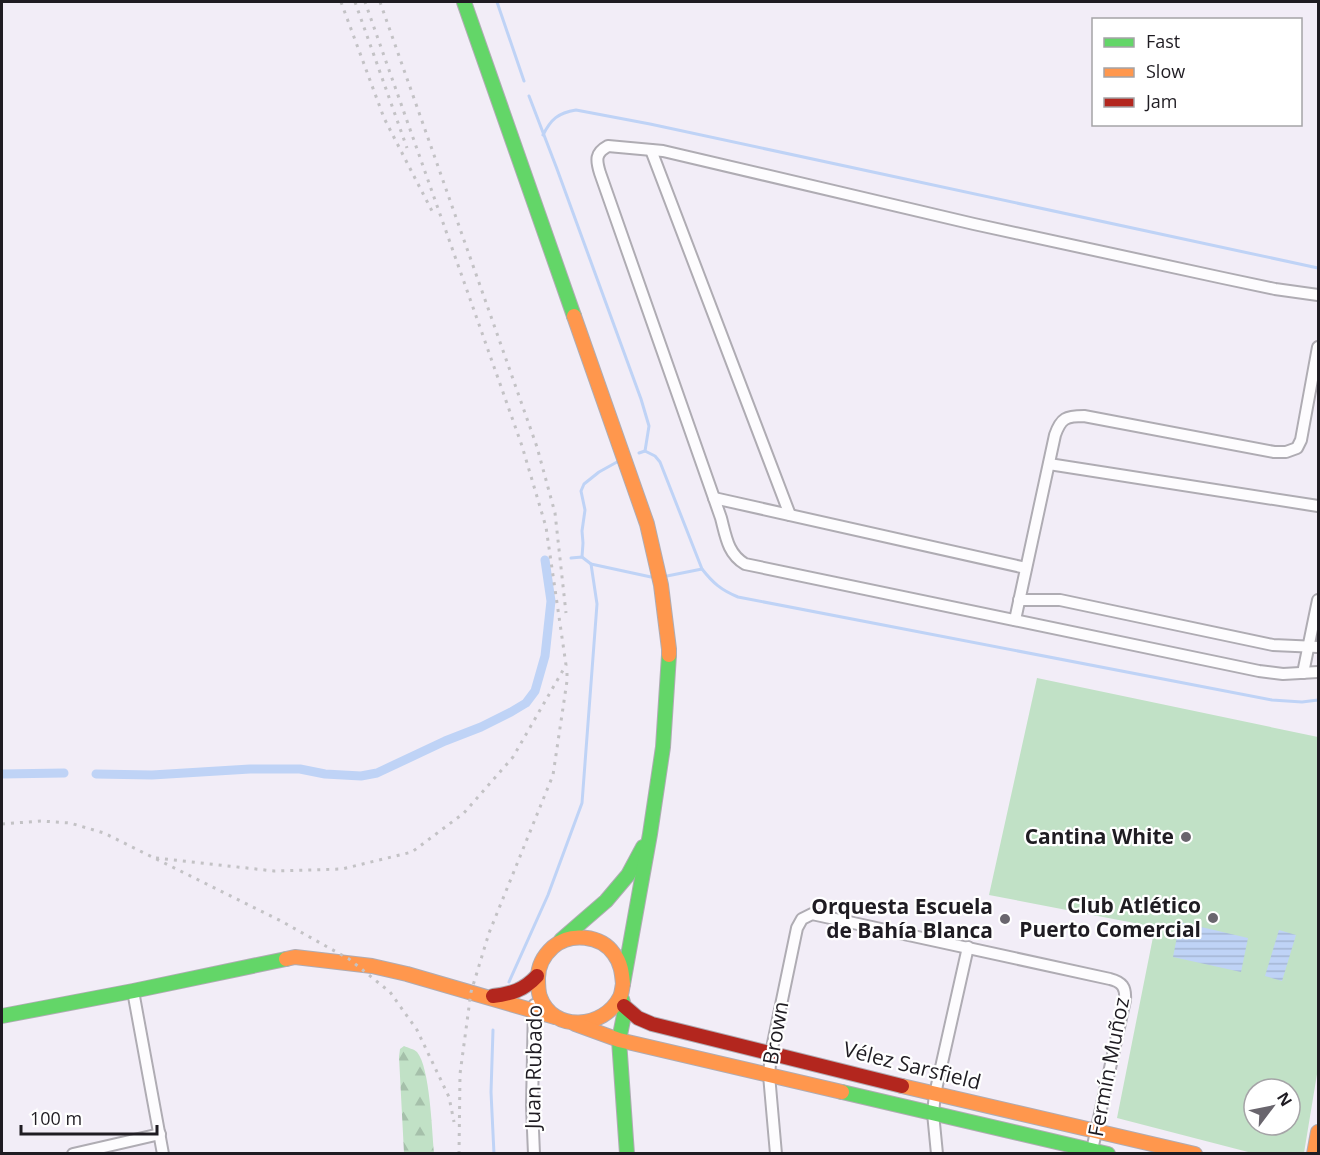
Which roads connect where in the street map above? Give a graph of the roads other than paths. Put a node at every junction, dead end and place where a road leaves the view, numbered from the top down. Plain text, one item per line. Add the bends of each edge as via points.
1 (464, 2) edge
2 (651, 150) junction
3 (1318, 295) edge
4 (1318, 347) edge
5 (1049, 464) junction
6 (714, 498) junction
7 (1318, 506) edge
8 (790, 515) junction
9 (1026, 568) junction
10 (1019, 600) junction
11 (1318, 600) edge
12 (1015, 620) junction
13 (1314, 647) edge
14 (1318, 672) edge
15 (1303, 674) junction
16 (650, 834) junction
17 (559, 941) junction
18 (968, 947) junction
19 (536, 978) junction
20 (133, 991) junction
21 (622, 995) junction
22 (488, 996) junction
23 (534, 1011) junction
24 (2, 1016) edge
25 (565, 1020) junction
26 (619, 1040) junction
27 (771, 1053) junction
28 (769, 1075) junction
29 (935, 1094) junction
30 (933, 1113) junction
31 (1097, 1131) junction
32 (1318, 1132) edge
33 (160, 1134) junction
34 (1092, 1150) junction
35 (73, 1154) edge
36 (163, 1154) edge
37 (534, 1154) edge
38 (627, 1154) edge
39 (776, 1154) edge
40 (937, 1154) edge
41 (1108, 1154) edge
42 (1195, 1154) edge
43 (1314, 1154) edge

1 - 16 street via 647,524 661,585 669,649 663,747
2 - 3 street via 1234,281
2 - 6 street via 608,146 601,150 598,164
2 - 8 street
4 - 5 street via 1297,448 1274,452 1072,416 1058,426
5 - 7 street
5 - 9 street
6 - 8 street
6 - 12 street via 732,552 746,564
8 - 9 street
9 - 10 street
10 - 12 street
10 - 13 street via 1060,600 1273,645
11 - 13 street
12 - 15 street via 1258,671
13 - 15 street
14 - 15 street
16 - 17 street via 628,875 606,901
16 - 21 street
17 - 19 street via 542,958
17 - 21 street via 585,937 609,948 622,971
18 - 27 street, Brown via 817,914 805,916 797,928
18 - 29 street
18 - 31 street, Fermín Muñoz via 1110,979 1125,989
19 - 22 street via 522,990
19 - 23 street, Juan Rubado
19 - 25 street via 539,996 547,1008
20 - 22 street, Vélez Sarsfield via 295,957 372,966
20 - 24 street, Vélez Sarsfield
20 - 33 street
21 - 25 street via 611,1011 599,1019 586,1023
21 - 26 street
21 - 27 street, Vélez Sarsfield via 638,1018 652,1024
22 - 23 street, Vélez Sarsfield
23 - 25 street, Vélez Sarsfield
23 - 37 street, Juan Rubado
25 - 26 street, Vélez Sarsfield
26 - 28 street, Vélez Sarsfield
26 - 38 street
27 - 28 street, Brown
27 - 29 street, Vélez Sarsfield
28 - 30 street, Vélez Sarsfield
28 - 39 street, Brown
29 - 30 street
29 - 31 street, Vélez Sarsfield
30 - 34 street, Vélez Sarsfield
30 - 40 street
31 - 34 street, Fermín Muñoz
31 - 42 street, Vélez Sarsfield
32 - 43 street
33 - 35 street
33 - 36 street
34 - 41 street, Vélez Sarsfield

